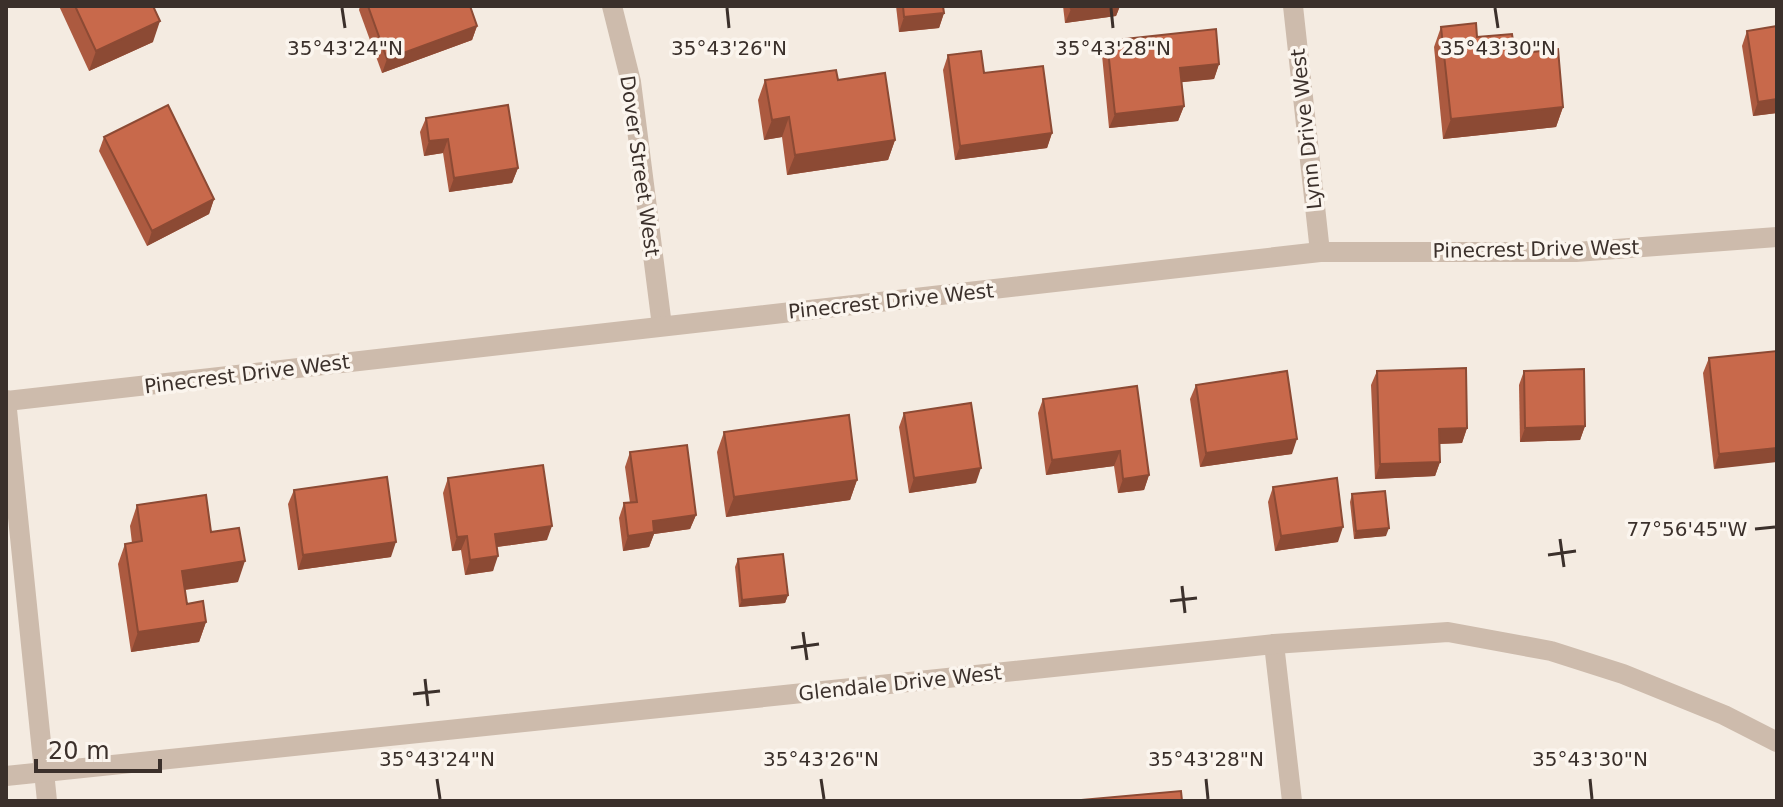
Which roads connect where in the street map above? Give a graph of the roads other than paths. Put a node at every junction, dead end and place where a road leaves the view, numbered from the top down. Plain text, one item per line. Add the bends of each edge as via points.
1 (612, 6) edge
2 (1293, 6) edge
3 (1777, 237) edge
4 (1320, 252) junction
5 (662, 326) junction
6 (6, 401) edge
7 (1274, 644) junction
8 (1777, 742) edge
9 (44, 772) junction
10 (6, 776) edge
11 (47, 801) edge
12 (1292, 801) edge

1 - 5 street, Dover Street West via 631,82
2 - 4 street, Lynn Drive West
3 - 4 street, Pinecrest Drive West via 1576,252
4 - 5 street, Pinecrest Drive West
5 - 6 street, Pinecrest Drive West
6 - 9 street
7 - 8 street, Glendale Drive West via 1448,632 1551,651 1638,680
7 - 9 street, Glendale Drive West
7 - 12 street
9 - 10 street, Glendale Drive West
9 - 11 street

